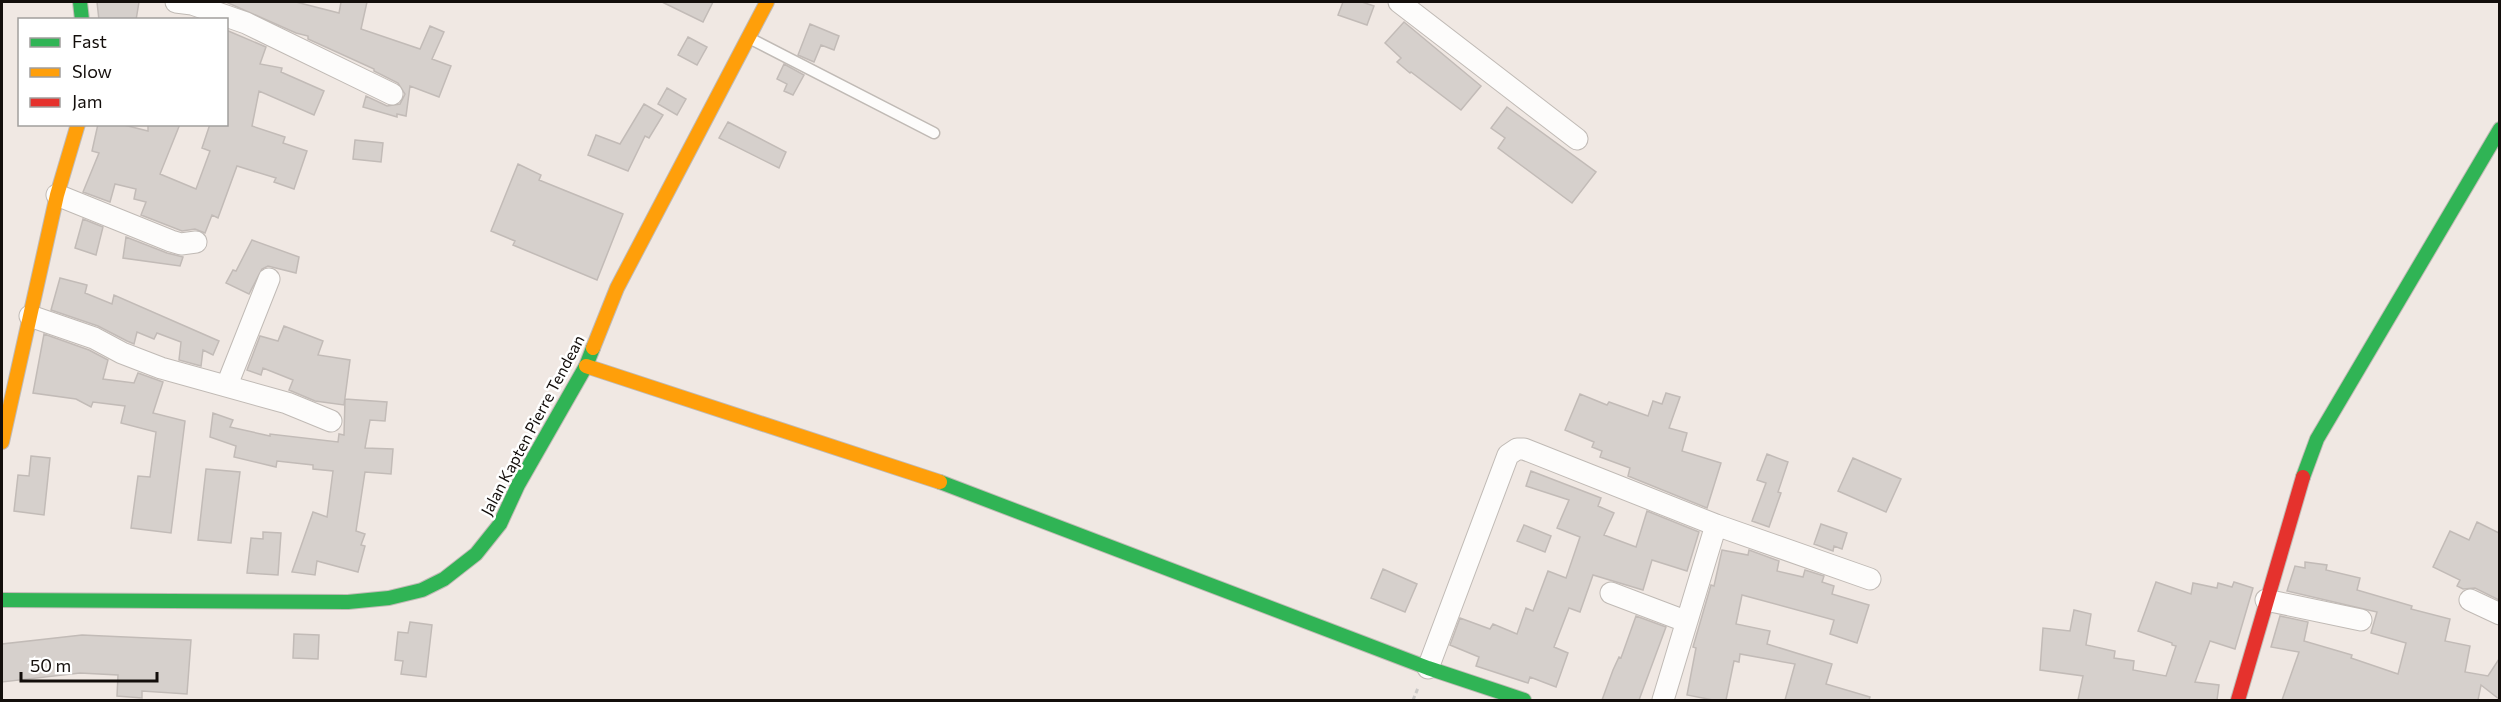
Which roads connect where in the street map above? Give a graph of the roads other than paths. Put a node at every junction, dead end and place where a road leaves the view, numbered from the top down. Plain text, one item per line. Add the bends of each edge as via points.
1 (80, 2) edge
2 (176, 2) edge
3 (767, 2) edge
4 (1399, 2) edge
5 (82, 18) edge
6 (748, 38) junction
7 (392, 94) dead end
8 (77, 126) edge
9 (2499, 129) edge
10 (934, 133) dead end
11 (1577, 139) dead end
12 (57, 195) junction
13 (196, 242) dead end
14 (269, 279) dead end
15 (30, 316) junction
16 (586, 366) junction
17 (227, 385) junction
18 (331, 421) dead end
19 (2, 441) edge
20 (1716, 525) junction
21 (1870, 579) dead end
22 (1611, 593) dead end
23 (2, 600) edge
24 (2266, 600) junction
25 (2470, 600) dead end
26 (2499, 614) edge
27 (2361, 620) dead end
28 (1685, 621) junction
29 (1428, 668) junction
30 (1524, 700) edge
31 (1664, 700) edge
32 (2238, 700) edge

1 - 5 street
2 - 7 street via 246,23
3 - 6 street, Jalan Kapten Pierre Tendean
4 - 11 street
6 - 10 lane
6 - 16 street, Jalan Kapten Pierre Tendean via 617,288
8 - 12 street
9 - 24 street via 2317,439
12 - 13 street via 171,241
12 - 15 street
14 - 17 street
15 - 17 street via 94,338 161,368
15 - 19 street
16 - 23 street, Jalan Kapten Pierre Tendean via 500,524 476,554 444,579 422,590 348,602
16 - 29 street via 970,492
17 - 18 street
20 - 21 street
20 - 28 street
20 - 29 street via 1524,449 1512,451
22 - 28 street
24 - 27 street
24 - 32 street
25 - 26 street
28 - 31 street
29 - 30 street

